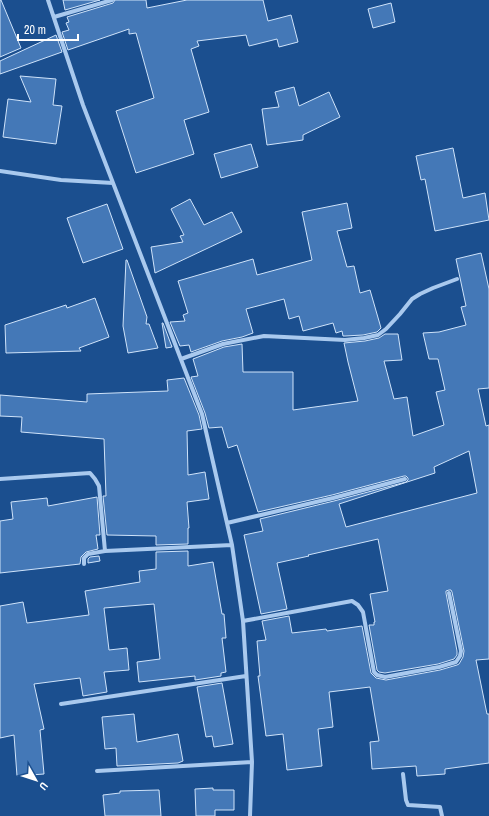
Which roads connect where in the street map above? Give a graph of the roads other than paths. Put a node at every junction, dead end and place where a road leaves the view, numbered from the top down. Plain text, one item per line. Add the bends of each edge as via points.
1 (48, 0) edge
2 (112, 0) edge
3 (54, 17) junction
4 (0, 171) edge
5 (113, 183) junction
6 (457, 279) dead end
7 (181, 360) junction
8 (0, 479) edge
9 (405, 479) dead end
10 (228, 523) junction
11 (232, 545) junction
12 (105, 551) junction
13 (84, 564) dead end
14 (449, 593) dead end
15 (243, 621) junction
16 (246, 676) junction
17 (61, 704) dead end
18 (252, 762) junction
19 (97, 771) dead end
20 (403, 774) dead end
21 (250, 816) edge
22 (442, 816) edge

1 - 3 street
2 - 3 street
3 - 5 street via 83,105
4 - 5 street via 62,180
5 - 7 street
6 - 7 street via 420,294 378,335 345,340 264,336 223,344
7 - 10 street via 202,414
8 - 12 street via 90,473 99,486
9 - 10 street
10 - 11 street
11 - 12 street
11 - 15 street
12 - 13 street via 88,554 84,558
14 - 15 street via 461,651 456,662 385,677 374,672 363,612 352,601
15 - 16 street
16 - 17 street
16 - 18 street
18 - 19 street
18 - 21 street
20 - 22 street via 408,804 440,807

